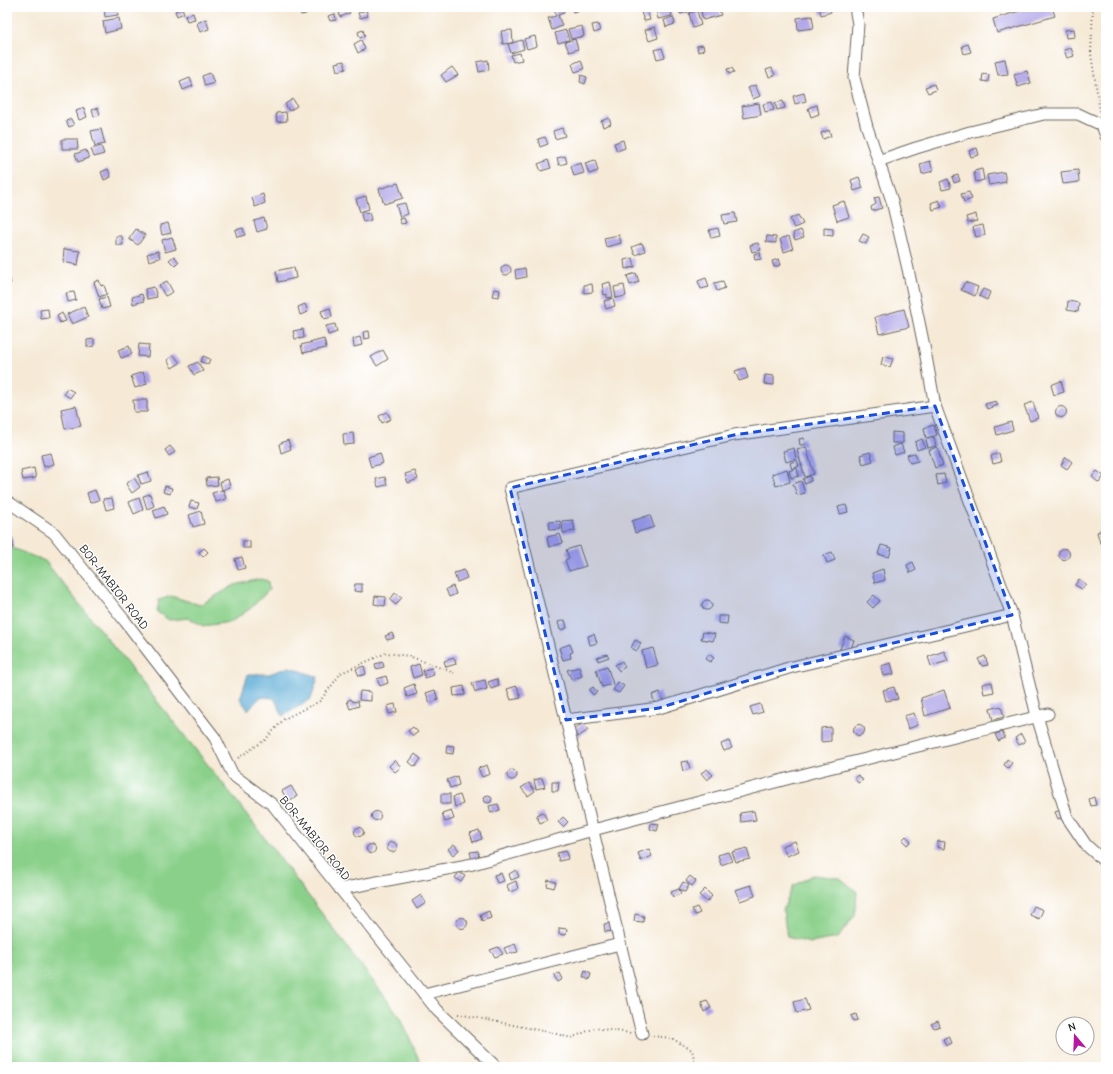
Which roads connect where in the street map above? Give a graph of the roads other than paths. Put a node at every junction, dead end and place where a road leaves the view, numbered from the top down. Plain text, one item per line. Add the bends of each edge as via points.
1 (855, 7) edge
2 (1106, 136) edge
3 (878, 161) junction
4 (935, 406) junction
5 (7, 501) edge
6 (1012, 615) junction
7 (1048, 714) dead end
8 (1037, 716) junction
9 (566, 720) junction
10 (593, 830) junction
11 (1106, 863) edge
12 (340, 889) junction
13 (620, 944) junction
14 (424, 994) junction
15 (642, 1034) road end
16 (496, 1067) edge

1 - 3 street via 858,24 854,78
2 - 3 street via 1102,125 1078,114 1044,114 970,132
3 - 4 street via 892,201 908,269
4 - 6 street
4 - 9 street via 734,435 510,488
5 - 12 street, BOR-MABIOR ROAD via 54,533 215,738 233,775 272,805
6 - 8 street
6 - 9 street via 792,667 659,708
7 - 8 street
8 - 10 street
8 - 11 street via 1067,818 1086,845
9 - 10 street
10 - 12 street via 473,864
10 - 13 street
12 - 14 street, BOR-MABIOR ROAD
13 - 14 street
13 - 15 street
14 - 16 street, BOR-MABIOR ROAD

